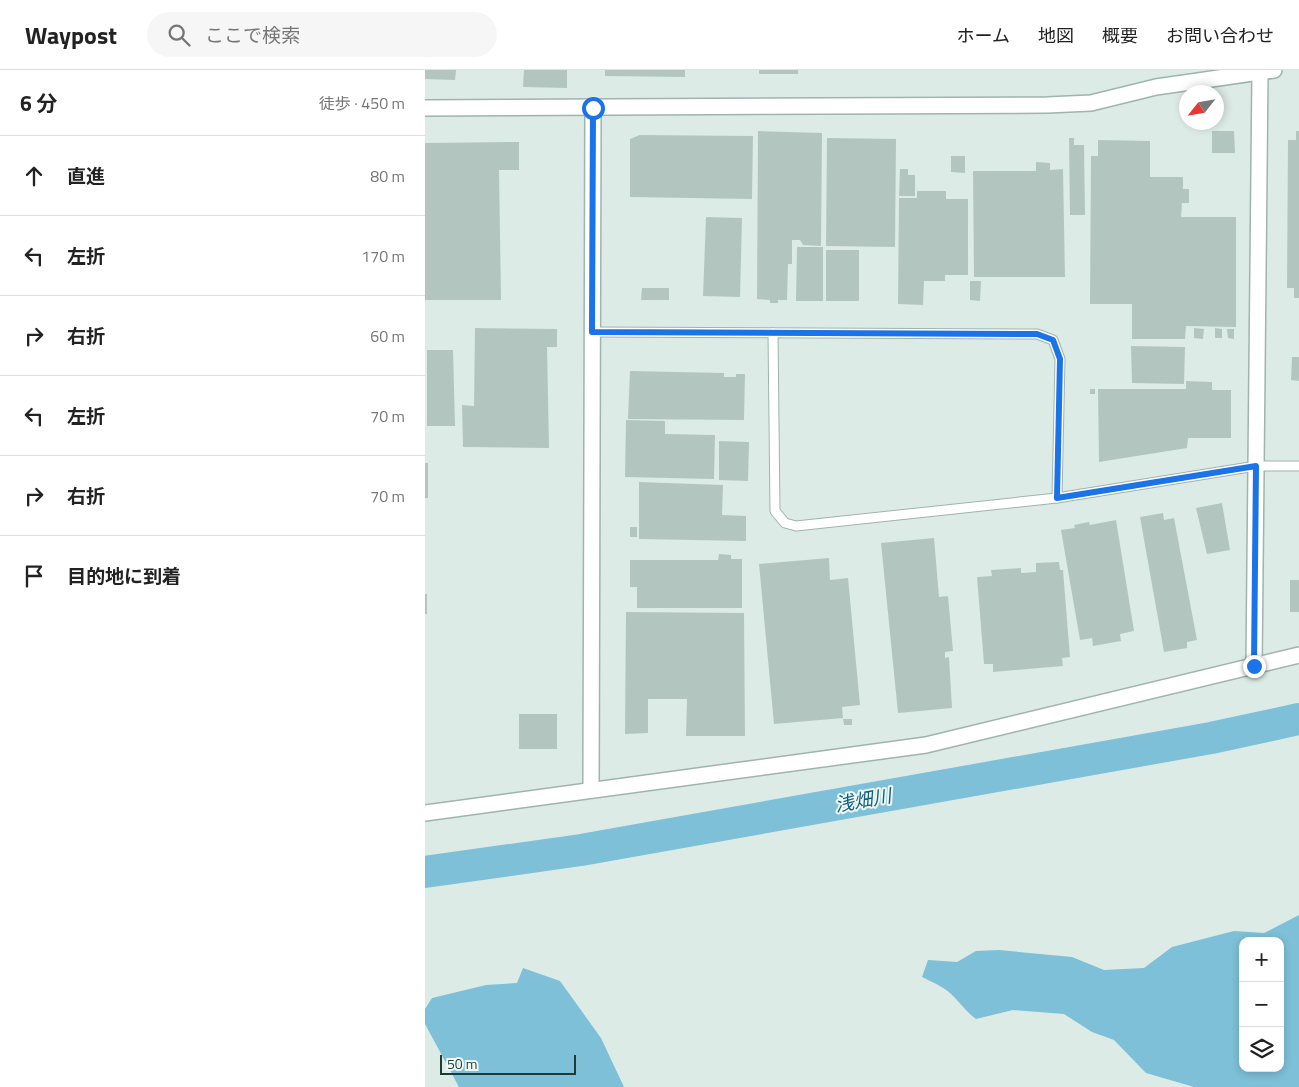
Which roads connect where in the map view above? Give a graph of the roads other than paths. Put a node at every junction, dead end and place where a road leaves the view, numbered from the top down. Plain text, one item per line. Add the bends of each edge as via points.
1 (1267, 71) edge
2 (425, 108) edge
3 (593, 108) junction
4 (592, 332) junction
5 (773, 333) junction
6 (1256, 466) junction
7 (1299, 466) edge
8 (1057, 498) junction
9 (1299, 655) edge
10 (1254, 666) junction
11 (591, 790) junction
12 (425, 813) edge

1 - 3 street via 1156,87 1091,103
1 - 6 street
2 - 3 street
3 - 4 street
4 - 5 lane
4 - 11 street
5 - 8 lane via 1037,334 1053,340 1060,359
5 - 8 lane via 775,511 785,523 796,526
6 - 7 lane
6 - 8 lane
6 - 10 street
9 - 10 street
10 - 11 street via 926,745
11 - 12 street

